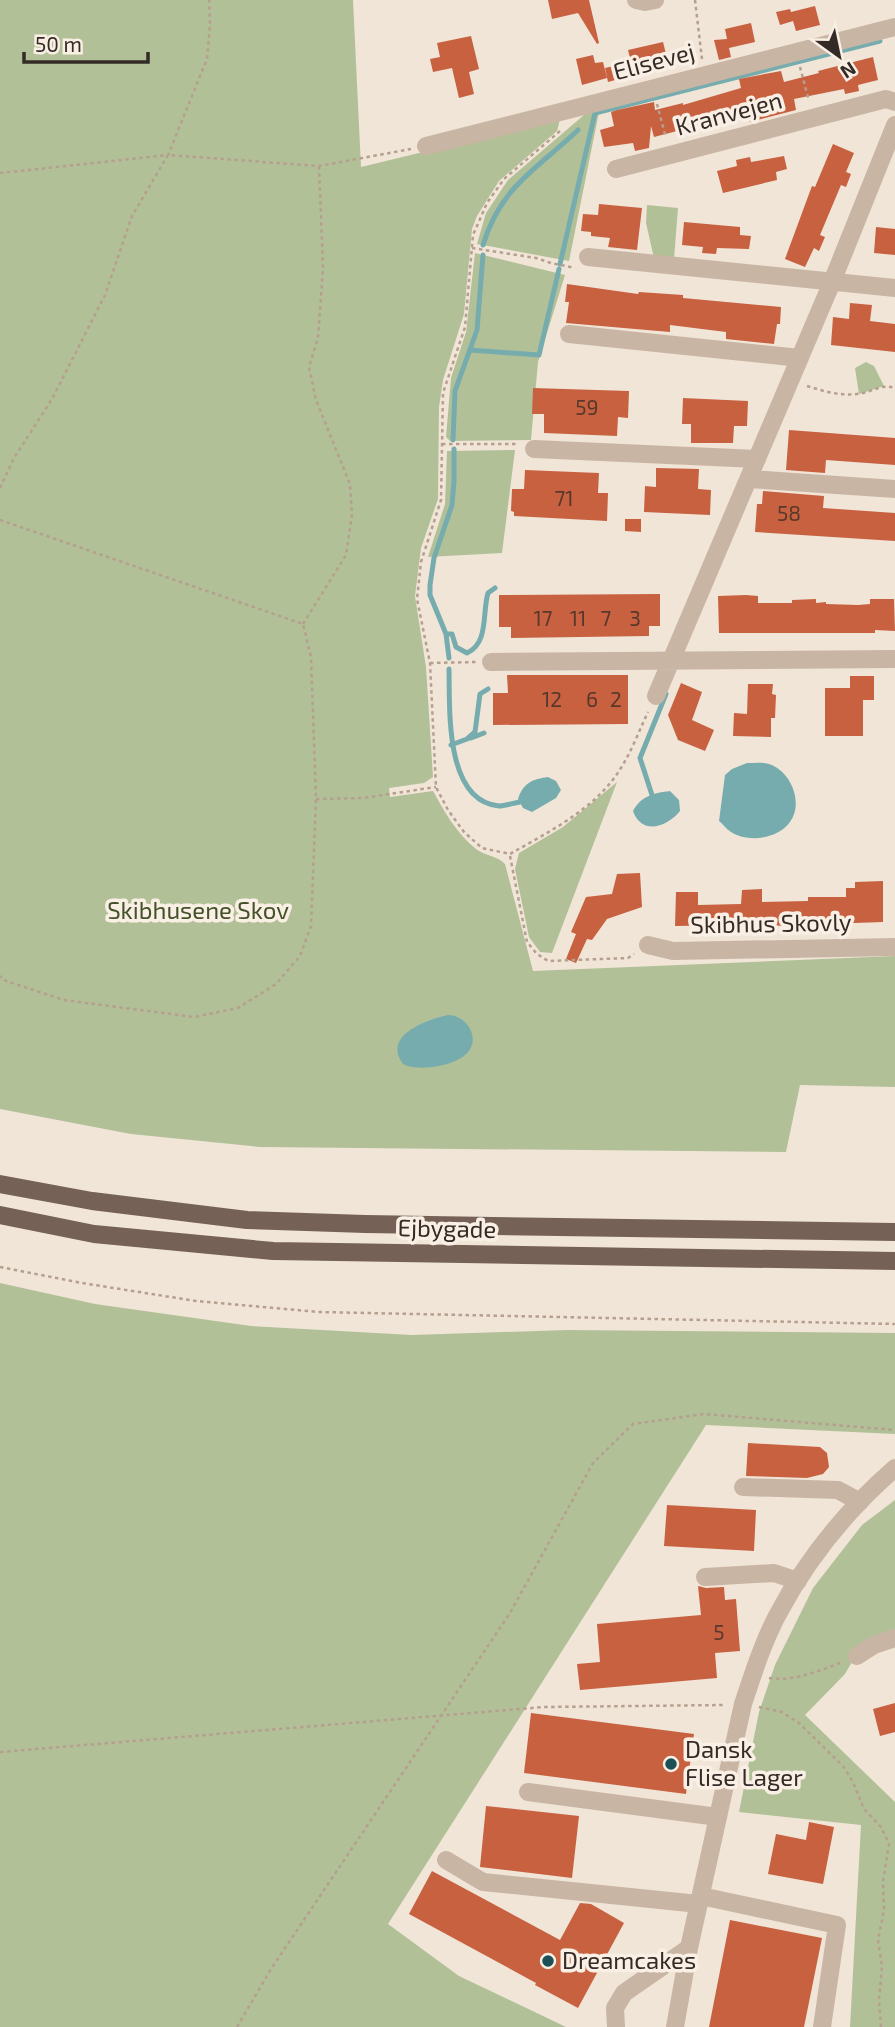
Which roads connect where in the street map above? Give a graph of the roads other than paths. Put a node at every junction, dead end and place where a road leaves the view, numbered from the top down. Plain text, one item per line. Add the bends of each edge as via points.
1 (636, 0) edge
2 (655, 0) edge
3 (895, 27) edge
4 (895, 102) edge
5 (895, 125) edge
6 (426, 146) road end
7 (616, 169) dead end
8 (588, 257) road end
9 (832, 282) junction
10 (895, 288) edge
11 (569, 334) dead end
12 (800, 358) junction
13 (534, 449) road end
14 (757, 459) junction
15 (749, 479) junction
16 (895, 489) edge
17 (673, 659) junction
18 (895, 659) edge
19 (491, 662) road end
20 (656, 696) road end
21 (648, 945) road end
22 (895, 947) edge
23 (0, 1184) edge
24 (0, 1214) edge
25 (895, 1232) edge
26 (895, 1261) edge
27 (895, 1468) edge
28 (743, 1486) dead end
29 (860, 1502) junction
30 (705, 1577) dead end
31 (798, 1581) junction
32 (895, 1638) edge
33 (857, 1656) road end
34 (528, 1792) dead end
35 (718, 1817) junction
36 (446, 1860) dead end
37 (700, 1900) junction
38 (689, 1948) junction
39 (616, 2027) edge
40 (675, 2027) edge
41 (822, 2027) edge

1 - 2 street
3 - 6 street, Elisevej
4 - 7 street, Kranvejen via 886,99
5 - 9 street
8 - 9 street
9 - 10 street
9 - 12 street
11 - 12 street
12 - 14 street
13 - 14 street
14 - 15 street
15 - 16 street
15 - 17 street
17 - 18 street
17 - 19 street
17 - 20 street
21 - 22 street, Skibhus Skovly via 673,951
23 - 25 main road, Ejbygade via 92,1201 247,1220
24 - 26 main road, Ejbygade via 94,1234 273,1251
27 - 29 street
28 - 29 street via 838,1490
29 - 31 street
30 - 31 street via 774,1573
31 - 35 street via 777,1616 752,1676
32 - 33 street via 874,1644
34 - 35 street
35 - 37 street
36 - 37 street via 483,1882
37 - 38 street
37 - 41 street via 837,1925
38 - 39 street via 624,1993 615,2008
38 - 40 street

